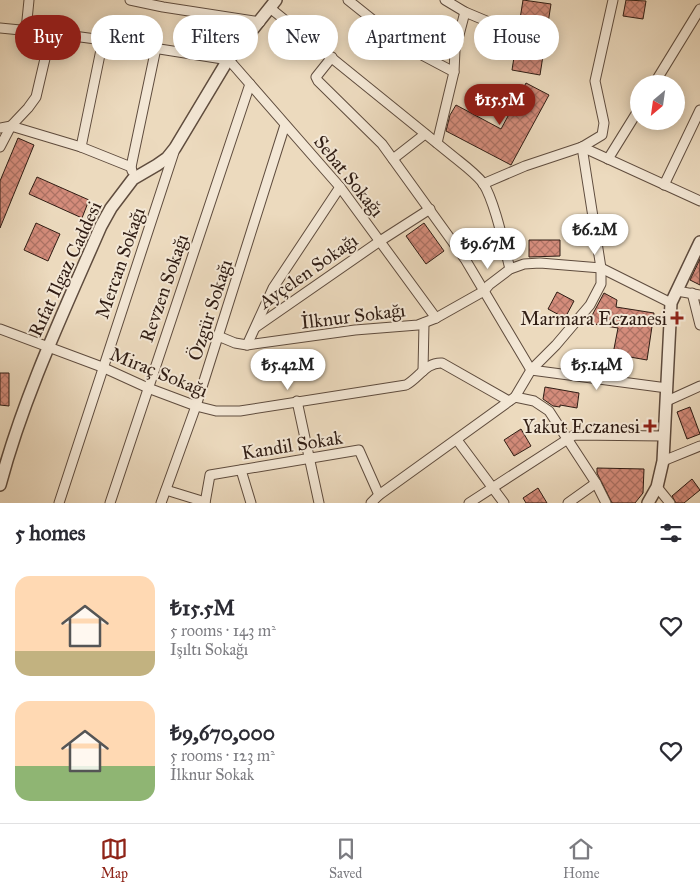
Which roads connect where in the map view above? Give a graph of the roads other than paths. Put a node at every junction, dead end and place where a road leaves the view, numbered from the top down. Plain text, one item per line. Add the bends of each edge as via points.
1 (29, 0) edge
2 (130, 0) edge
3 (348, 0) edge
4 (445, 0) edge
5 (613, 0) edge
6 (273, 4) edge
7 (700, 9) edge
8 (465, 12) junction
9 (28, 15) edge
10 (285, 15) edge
11 (474, 16) edge
12 (260, 22) junction
13 (258, 24) edge
14 (0, 28) edge
15 (15, 29) edge
16 (45, 60) edge
17 (99, 60) edge
18 (153, 60) edge
19 (229, 60) joint
20 (330, 60) edge
21 (336, 60) edge
22 (454, 72) junction
23 (660, 75) edge
24 (250, 84) junction
25 (700, 110) edge
26 (630, 124) edge
27 (285, 125) junction
28 (11, 126) junction
29 (0, 128) edge
30 (425, 134) junction
31 (438, 143) junction
32 (81, 146) junction
33 (0, 147) edge
34 (582, 147) junction
35 (175, 148) junction
36 (393, 159) junction
37 (608, 159) junction
38 (131, 167) junction
39 (133, 179) junction
40 (483, 184) junction
41 (664, 185) junction
42 (340, 187) junction
43 (700, 201) edge
44 (430, 209) junction
45 (380, 241) junction
46 (700, 242) edge
47 (510, 268) junction
48 (601, 268) junction
49 (484, 291) junction
50 (677, 291) junction
51 (696, 294) edge
52 (670, 303) junction
53 (436, 318) junction
54 (424, 323) junction
55 (700, 325) edge
56 (256, 327) junction
57 (0, 329) edge
58 (218, 336) junction
59 (248, 345) junction
60 (48, 347) junction
61 (102, 368) junction
62 (531, 370) junction
63 (423, 371) junction
64 (700, 386) edge
65 (148, 388) junction
66 (667, 388) junction
67 (512, 399) junction
68 (667, 401) junction
69 (297, 402) junction
70 (196, 406) junction
71 (664, 436) junction
72 (568, 439) junction
73 (457, 440) junction
74 (700, 446) edge
75 (4, 454) edge
76 (309, 460) junction
77 (662, 461) junction
78 (241, 470) junction
79 (596, 483) junction
80 (0, 485) edge
81 (492, 486) junction
82 (657, 487) junction
83 (166, 490) junction
84 (379, 495) junction
85 (205, 502) edge
86 (59, 503) edge
87 (110, 503) edge
88 (161, 503) edge
89 (252, 503) edge
90 (319, 503) edge
91 (371, 503) edge
92 (468, 503) edge
93 (504, 503) edge
94 (568, 503) edge
95 (606, 503) edge
96 (648, 503) edge
97 (670, 503) edge

1 - 9 street
2 - 12 street
3 - 22 street via 393,36
4 - 8 street
5 - 34 street via 595,82 604,129 602,135
6 - 10 street
6 - 12 street, Rıfat Ilgaz Caddesi
7 - 23 street
8 - 11 street
8 - 22 street via 455,50
12 - 13 street, Rıfat Ilgaz Caddesi
14 - 15 street
16 - 28 street via 36,97
17 - 32 street
18 - 38 street
19 - 24 street, Sebat Sokağı
19 - 35 street, Rıfat Ilgaz Caddesi
20 - 36 street via 316,77 318,81
21 - 30 street
22 - 31 street
24 - 27 street, Sebat Sokağı
24 - 65 street, Revzen Sokağı
25 - 41 street
26 - 37 street
27 - 42 street, Sebat Sokağı
27 - 58 street, Özgür Sokağı
28 - 29 street
28 - 32 street
28 - 33 street
30 - 31 street
30 - 36 street
31 - 40 street
32 - 38 street
34 - 37 street
34 - 40 street
34 - 48 street
35 - 39 street, Rıfat Ilgaz Caddesi via 157,165
35 - 61 street, Mercan Sokağı
36 - 44 street
37 - 41 street
38 - 39 street
39 - 60 street, Rıfat Ilgaz Caddesi via 101,226
40 - 47 street
41 - 43 street
42 - 45 street, Sebat Sokağı
42 - 56 street via 273,288
44 - 45 street, Ayçelen Sokağı
44 - 49 street
45 - 53 street, Sebat Sokağı
45 - 56 street, Ayçelen Sokağı
46 - 50 street
47 - 48 street via 540,263
47 - 49 street, İlknur Sokağı
48 - 52 street
48 - 62 street via 601,284 590,304
49 - 53 street, İlknur Sokağı
49 - 62 street
50 - 51 street
50 - 52 street
51 - 55 street
52 - 66 street
53 - 54 street, İlknur Sokağı
54 - 59 street, İlknur Sokağı
54 - 63 street
56 - 59 street
57 - 60 street, Miraç Sokağı
58 - 59 street, İlknur Sokağı
58 - 70 street, Özgür Sokağı
60 - 61 street, Miraç Sokağı
60 - 75 street, Rıfat Ilgaz Caddesi
61 - 65 street, Miraç Sokağı
61 - 86 street, Mercan Sokağı
62 - 66 street
62 - 67 street
63 - 67 street, Miraç Sokağı via 431,364 442,363
63 - 69 street, Miraç Sokağı via 406,385
64 - 68 street
65 - 70 street, Miraç Sokağı
65 - 87 street, Revzen Sokağı
66 - 68 street
67 - 72 street via 534,401 550,411
67 - 73 street
68 - 71 street
69 - 70 street, Miraç Sokağı via 234,412 216,412
69 - 76 street
70 - 83 street, Özgür Sokağı
71 - 72 street via 574,435
71 - 77 street
72 - 79 street
72 - 81 street
73 - 81 street
73 - 84 street
74 - 77 street
75 - 80 street, Rıfat Ilgaz Caddesi
76 - 78 street, Kandil Sokak
76 - 84 street, Kandil Sokak via 359,450
76 - 90 street
77 - 82 street
78 - 85 street, Kandil Sokak via 210,475
78 - 89 street
79 - 94 street
79 - 95 street
81 - 92 street
81 - 93 street
82 - 96 street
82 - 97 street
83 - 85 street
83 - 88 street, Özgür Sokağı
84 - 91 street

